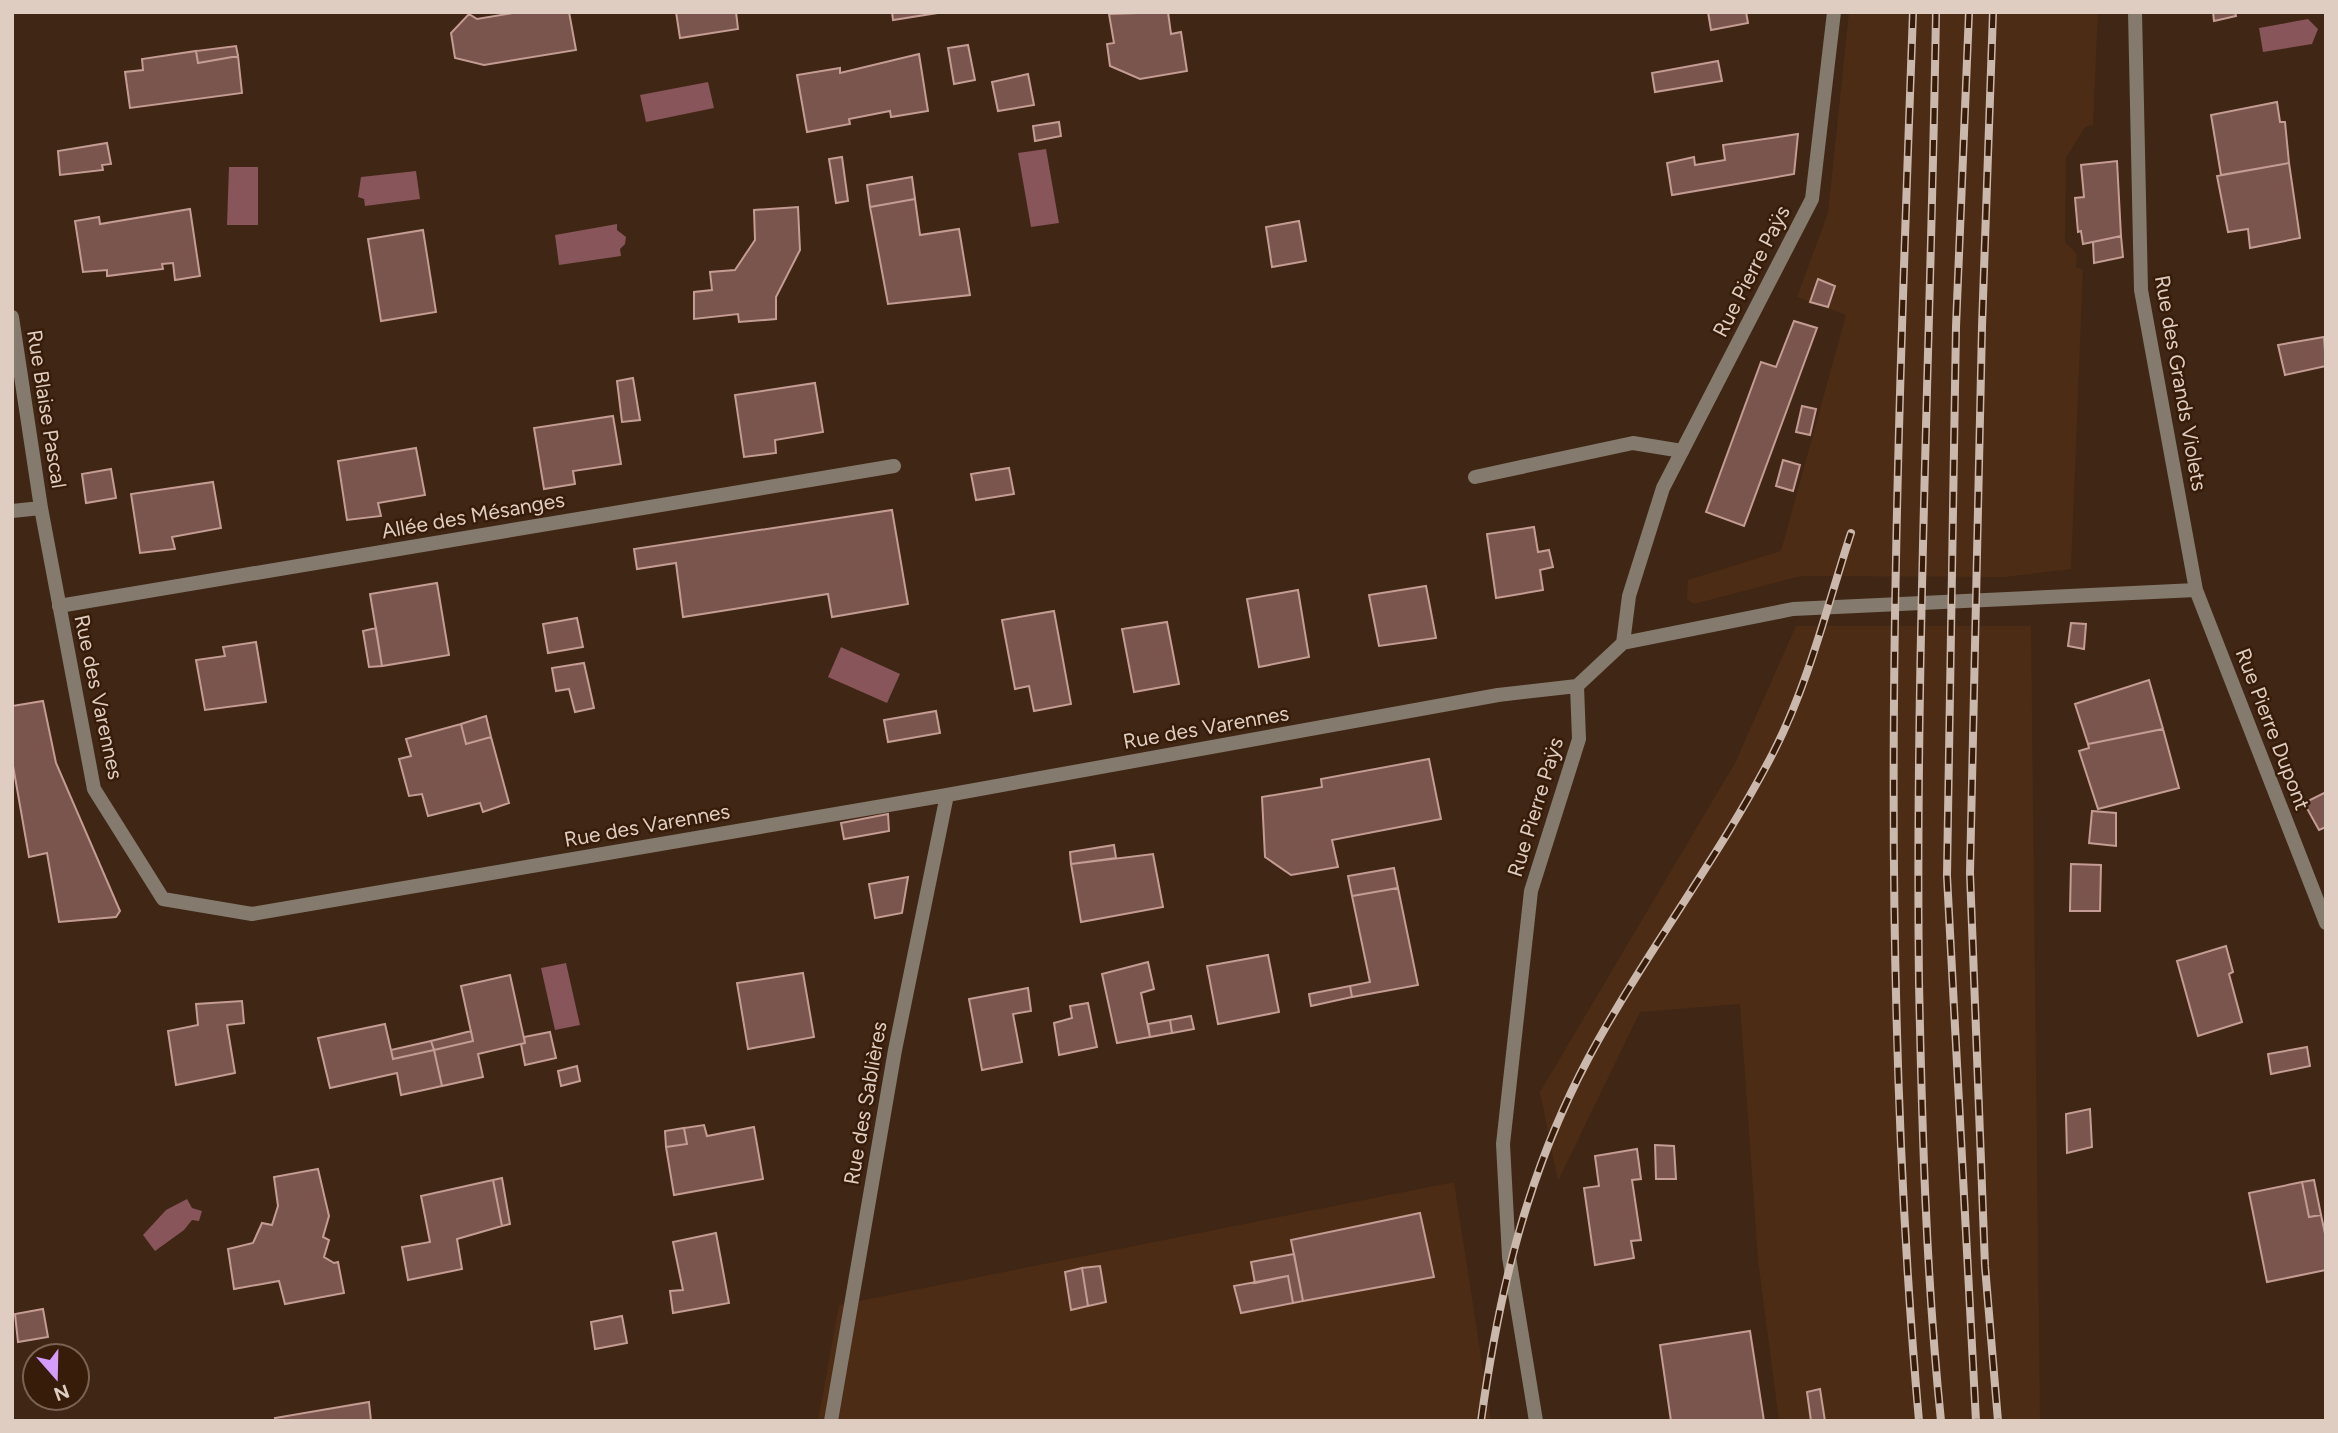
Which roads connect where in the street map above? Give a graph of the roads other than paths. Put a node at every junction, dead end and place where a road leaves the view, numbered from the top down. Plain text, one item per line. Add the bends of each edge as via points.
1 (1833, 12) edge
2 (2135, 12) edge
3 (12, 317) edge
4 (1682, 451) junction
5 (894, 466) dead end
6 (1475, 477) dead end
7 (41, 508) junction
8 (12, 511) edge
9 (2196, 590) junction
10 (59, 606) junction
11 (1623, 643) junction
12 (1577, 686) junction
13 (947, 795) junction
14 (2326, 923) edge
15 (831, 1421) edge
16 (1536, 1421) edge

1 - 4 street, Rue Pierre Paÿs via 1812,199
2 - 9 street, Rue des Grands Violets via 2141,290
3 - 7 street, Rue Blaise Pascal
4 - 6 street via 1633,443
4 - 11 street, Rue Pierre Paÿs via 1663,488 1633,584
5 - 10 street, Allée des Mésanges
7 - 8 street
7 - 10 street, Rue des Varennes
9 - 11 street via 1793,610
9 - 14 street, Rue Pierre Dupont
10 - 13 street, Rue des Varennes via 94,789 163,900 252,915
11 - 12 street
12 - 13 street, Rue des Varennes via 1498,695
12 - 16 street, Rue Pierre Paÿs via 1579,739 1531,891 1503,1144 1509,1257
13 - 15 street, Rue des Sablières via 895,1050

